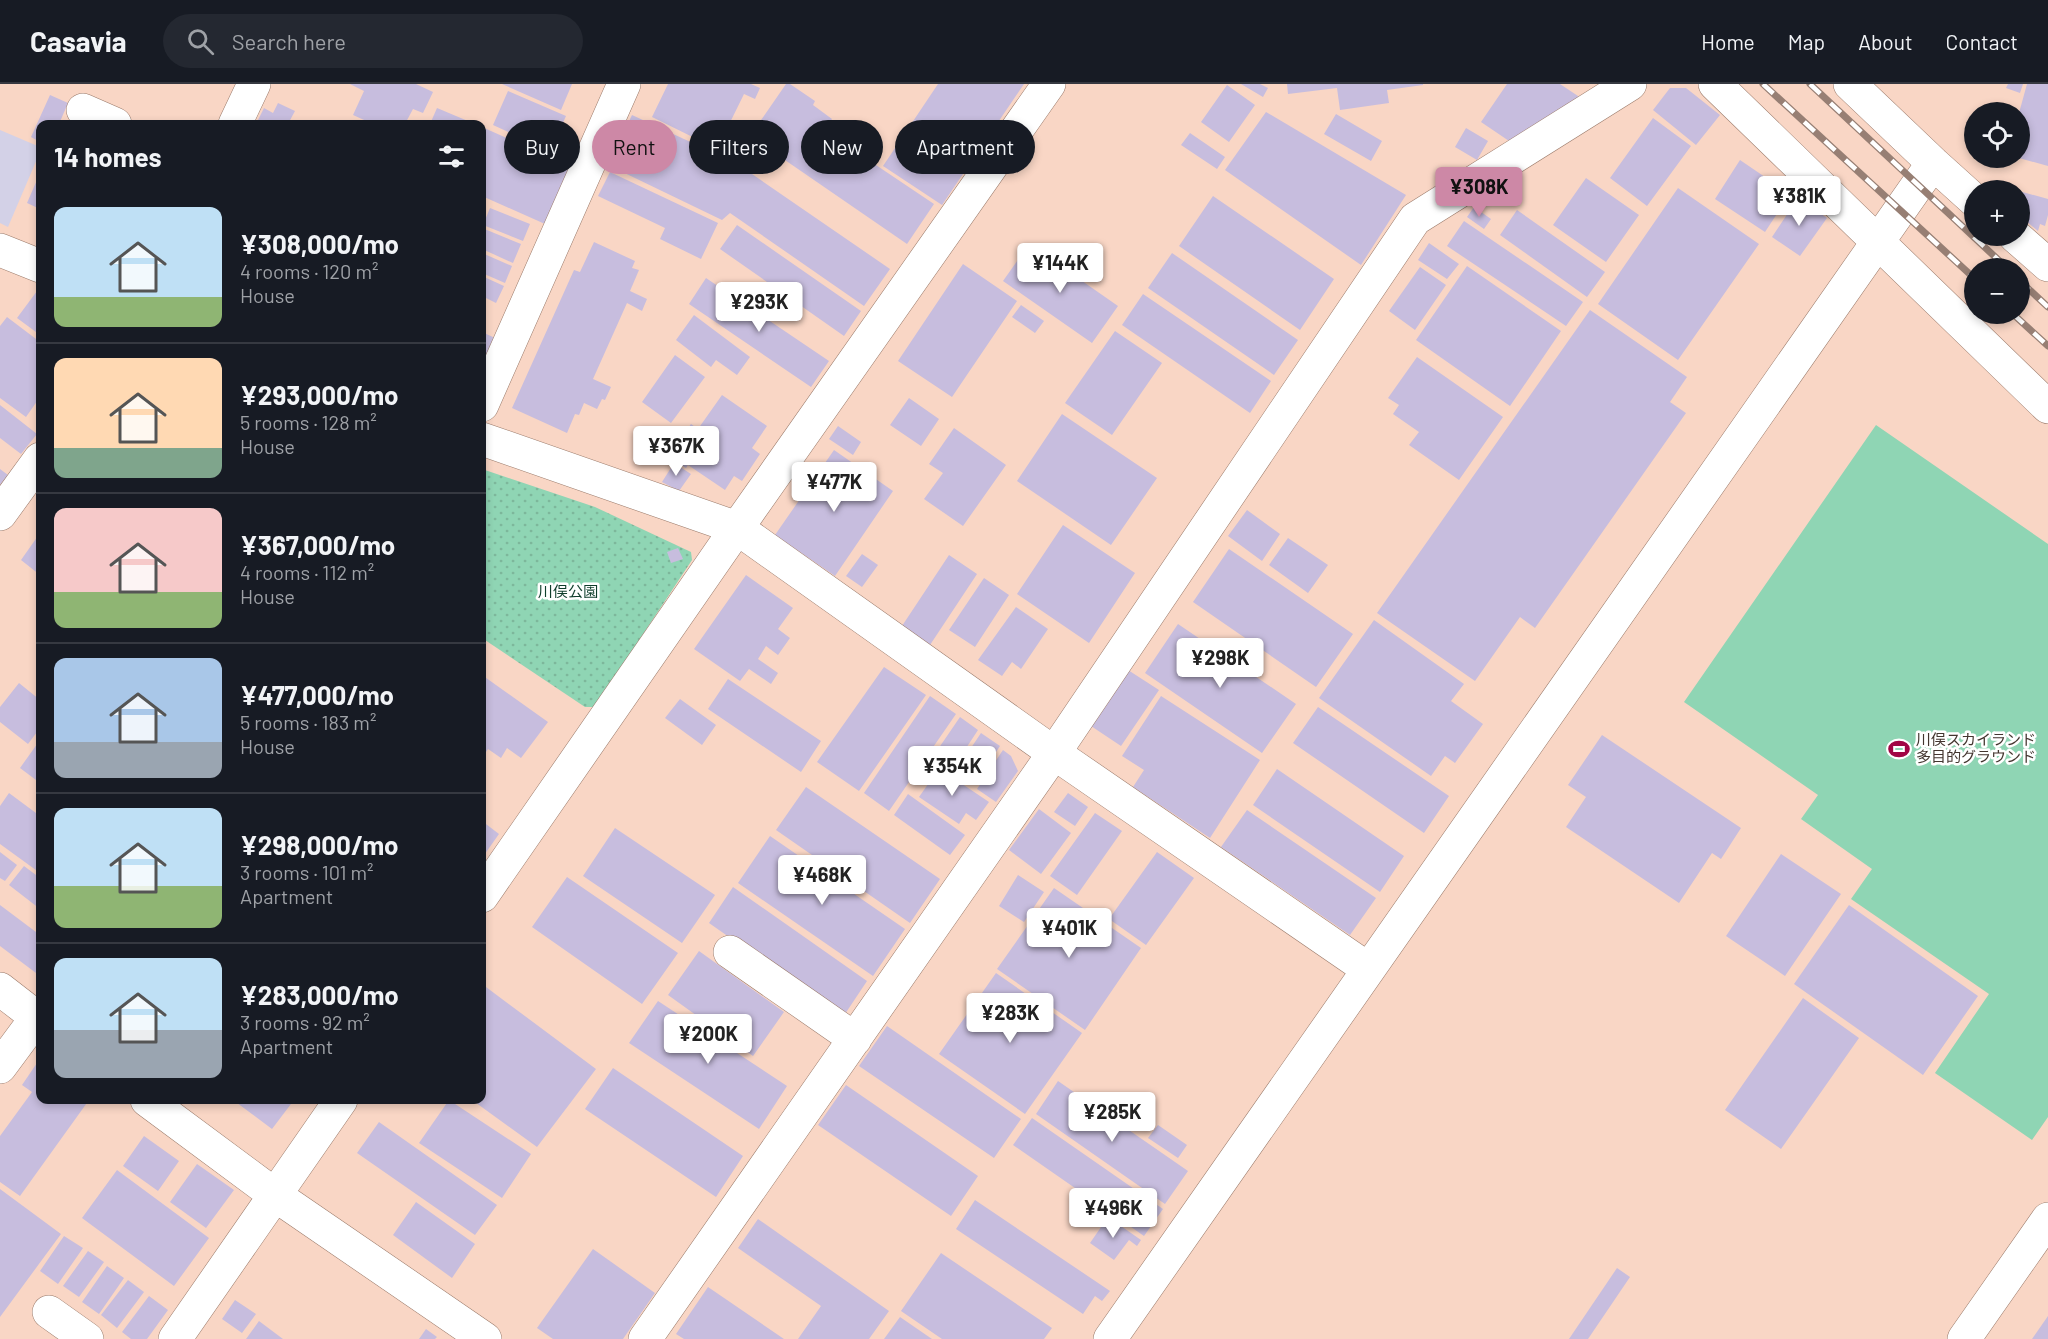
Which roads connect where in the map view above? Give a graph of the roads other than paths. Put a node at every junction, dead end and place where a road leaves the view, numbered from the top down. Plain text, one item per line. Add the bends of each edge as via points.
1 (254, 84) edge
2 (624, 84) edge
3 (1049, 84) edge
4 (1630, 84) edge
5 (1715, 84) edge
6 (1851, 84) edge
7 (83, 110) dead end
8 (106, 120) edge
9 (237, 120) edge
10 (1933, 163) junction
11 (1964, 191) edge
12 (1877, 241) junction
13 (2026, 246) edge
14 (0, 250) edge
15 (36, 264) edge
16 (2048, 265) edge
17 (486, 396) edge
18 (2048, 407) edge
19 (486, 440) edge
20 (36, 464) edge
21 (0, 514) edge
22 (737, 528) junction
23 (1054, 753) junction
24 (486, 890) edge
25 (730, 952) dead end
26 (1368, 969) junction
27 (0, 989) edge
28 (36, 1014) edge
29 (36, 1020) edge
30 (855, 1039) junction
31 (0, 1067) edge
32 (152, 1104) edge
33 (337, 1104) edge
34 (274, 1195) junction
35 (2048, 1219) edge
36 (50, 1312) dead end
37 (87, 1339) edge
38 (175, 1339) edge
39 (485, 1339) edge
40 (645, 1339) edge
41 (1110, 1339) edge
42 (1964, 1339) edge

1 - 9 street
2 - 17 street
3 - 22 street
4 - 23 street via 1415,219
5 - 12 street
6 - 10 street
7 - 8 street
10 - 11 street
10 - 12 street
12 - 18 street
12 - 26 street
13 - 16 street
14 - 15 street
19 - 22 street
20 - 21 street
22 - 23 street
22 - 24 street
23 - 26 street
23 - 30 street
25 - 30 street
26 - 41 street
27 - 28 street
29 - 31 street
30 - 40 street
32 - 34 street
33 - 34 street
34 - 38 street
34 - 39 street
35 - 42 street
36 - 37 street

